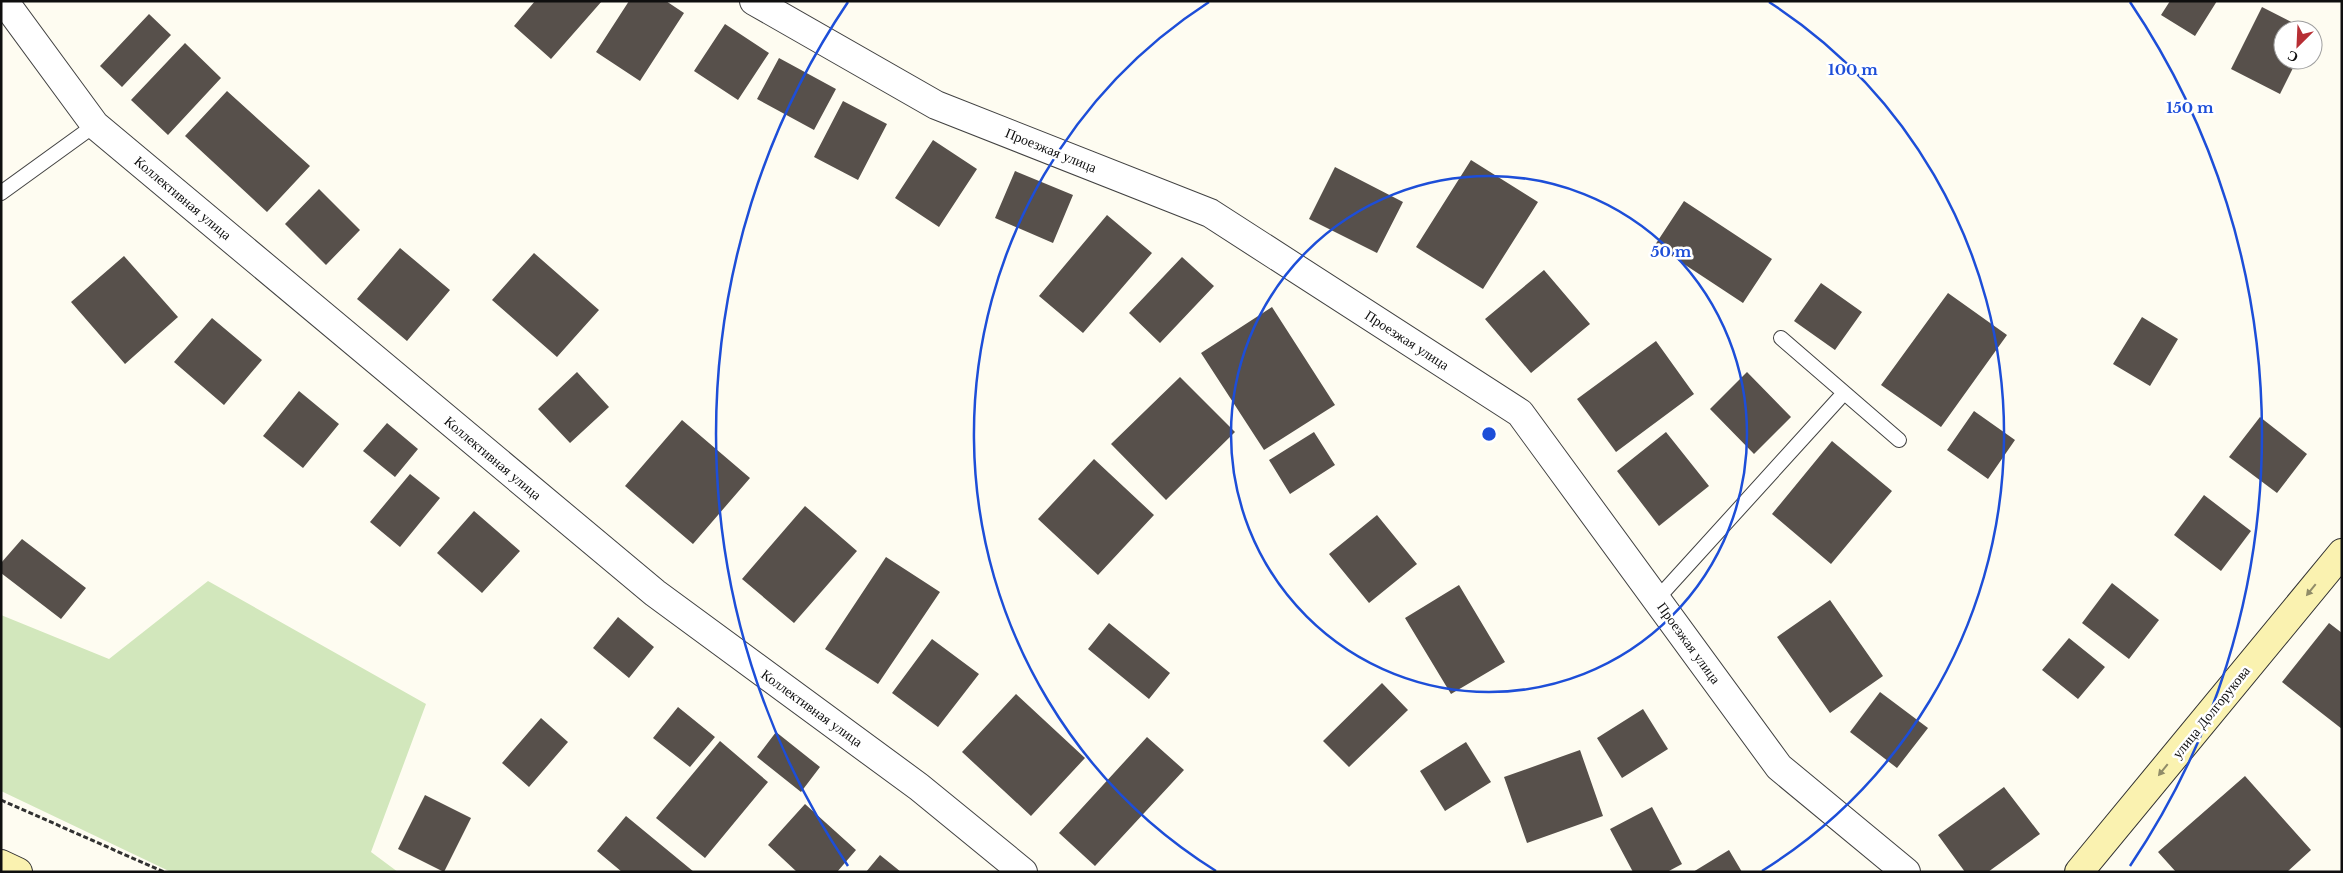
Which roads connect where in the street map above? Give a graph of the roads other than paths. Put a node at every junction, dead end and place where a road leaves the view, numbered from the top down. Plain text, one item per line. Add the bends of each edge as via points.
1 (4, 1) edge
2 (754, 1) edge
3 (95, 125) junction
4 (1, 193) edge
5 (1781, 338) dead end
6 (1844, 393) junction
7 (1899, 440) dead end
8 (2342, 552) edge
9 (1657, 599) junction
10 (1, 864) edge
11 (18, 872) edge
12 (1023, 872) edge
13 (1906, 872) edge
14 (2079, 872) edge

1 - 3 street, Коллективная улица
2 - 9 street, Проезжая улица via 936,104 1210,213 1520,413
3 - 4 lane
3 - 12 street, Коллективная улица via 656,593 919,786
5 - 6 lane
6 - 7 lane
6 - 9 lane
8 -> 14 main road, улица Долгорукова
9 - 13 street, Проезжая улица via 1779,767
10 - 11 main road

